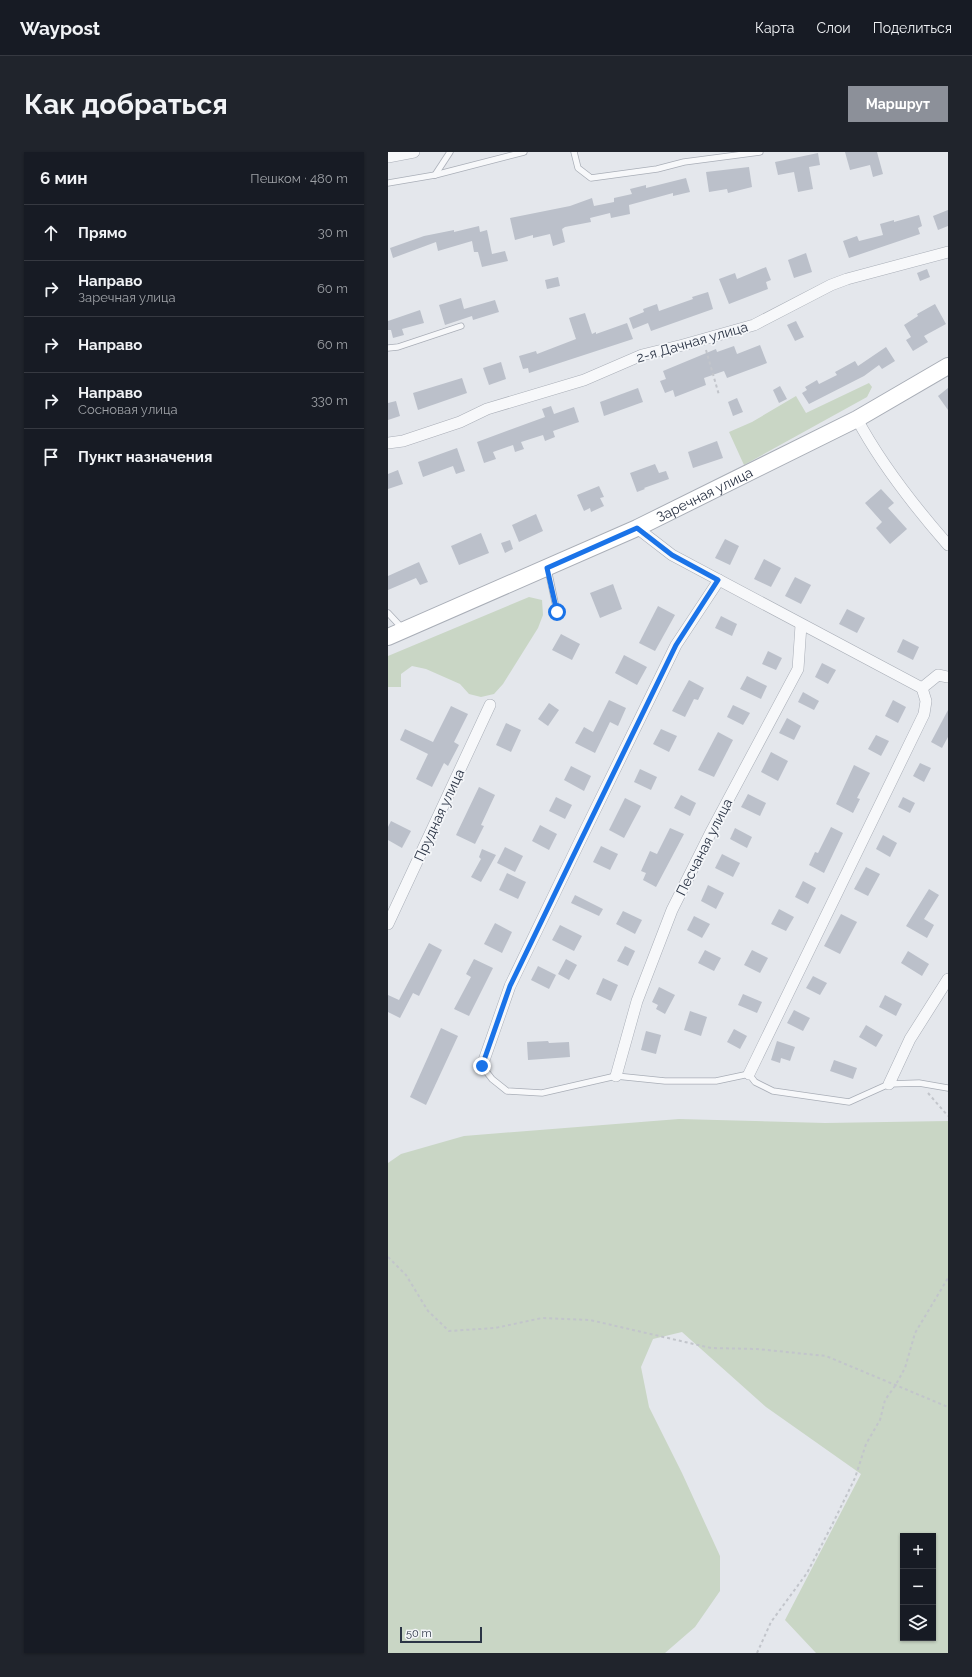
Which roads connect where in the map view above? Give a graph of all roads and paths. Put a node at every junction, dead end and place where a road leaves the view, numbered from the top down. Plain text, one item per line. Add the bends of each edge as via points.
1 (414, 152) edge
2 (450, 152) edge
3 (524, 152) edge
4 (574, 152) edge
5 (760, 152) edge
6 (388, 157) edge
7 (435, 175) junction
8 (388, 183) edge
9 (948, 252) edge
10 (461, 326) dead end
11 (702, 340) junction
12 (388, 348) edge
13 (948, 366) edge
14 (719, 395) dead end
15 (857, 418) junction
16 (388, 443) edge
17 (637, 528) junction
18 (948, 545) edge
19 (547, 568) junction
20 (718, 580) junction
21 (557, 612) dead end
22 (388, 613) edge
23 (801, 625) junction
24 (405, 630) junction
25 (388, 637) edge
26 (948, 677) edge
27 (922, 688) junction
28 (490, 705) dead end
29 (388, 924) edge
30 (948, 979) edge
31 (482, 1066) joint
32 (749, 1074) junction
33 (616, 1076) junction
34 (919, 1082) junction
35 (889, 1084) junction
36 (948, 1088) edge
37 (948, 1116) edge
38 (388, 1257) edge
39 (948, 1278) edge
40 (895, 1386) junction
41 (948, 1407) edge
42 (757, 1653) edge

1 - 6 street
2 - 7 lane
3 - 7 lane
4 - 5 lane via 578,168 591,178
7 - 8 lane
9 - 11 street, 2-я Дачная улица via 831,285 766,320
10 - 12 lane
11 - 14 path
11 - 16 street, 2-я Дачная улица via 642,355 584,380 487,409 460,422 403,441
13 - 15 main road, Заречная улица
15 - 17 main road, Заречная улица
15 - 18 street via 872,447
17 - 19 main road, Заречная улица
17 - 20 street via 672,555
19 - 21 lane
19 - 24 main road, Заречная улица
20 - 23 street
20 - 31 street via 676,645 510,986
22 - 24 lane
23 - 27 street
23 - 33 street, Песчаная улица via 798,669 672,910 637,1001
24 - 25 main road, Заречная улица
26 - 27 street via 938,675
27 - 32 street via 926,701 924,714
28 - 29 street, Прудная улица
30 - 35 street via 910,1039
31 - 33 lane via 492,1079 507,1091 542,1092
32 - 33 lane via 716,1081 665,1081
32 - 35 lane via 755,1082 773,1091 849,1102
34 - 35 lane
34 - 36 lane
34 - 37 path
38 - 40 path via 406,1275 428,1311 449,1331 495,1328 542,1318 590,1320 711,1348 756,1349 826,1356
39 - 40 path via 915,1333 904,1368
40 - 41 path
40 - 42 path via 885,1400 880,1420 866,1444 855,1478 814,1560 771,1622

